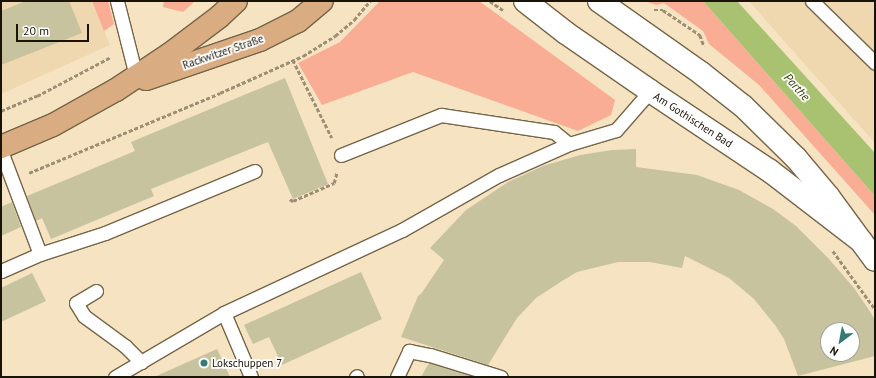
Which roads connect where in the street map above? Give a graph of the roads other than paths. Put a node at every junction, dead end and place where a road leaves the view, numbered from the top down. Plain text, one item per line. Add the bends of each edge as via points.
1 (117, 1) edge
2 (236, 1) edge
3 (322, 1) edge
4 (525, 1) edge
5 (599, 1) edge
6 (812, 1) edge
7 (875, 63) edge
8 (136, 76) junction
9 (116, 90) junction
10 (650, 92) junction
11 (569, 144) junction
12 (1, 147) edge
13 (1, 151) edge
14 (341, 155) road end
15 (255, 171) dead end
16 (861, 241) junction
17 (40, 254) junction
18 (875, 260) edge
19 (1, 271) edge
20 (96, 291) dead end
21 (224, 313) junction
22 (141, 362) junction
23 (115, 377) edge
24 (251, 377) edge
25 (397, 377) edge
26 (501, 377) edge

1 - 8 lane
2 - 8 main road, Rackwitzer Straße via 194,36
3 - 9 main road, Rackwitzer Straße via 298,21 260,40
4 - 10 main road, Am Gothischen Bad
5 - 16 main road, Am Gothischen Bad via 702,72 744,106 796,158
6 - 7 lane
8 - 9 main road, Rackwitzer Straße
9 - 12 main road, Rackwitzer Straße via 53,125
10 - 11 lane via 616,130
10 - 16 main road, Am Gothischen Bad via 770,170
11 - 14 lane via 554,132 441,115
11 - 21 lane via 499,175 402,230
13 - 17 lane
15 - 17 lane via 105,233
16 - 18 main road, Am Gothischen Bad
17 - 19 lane
20 - 22 lane via 76,302 84,316
21 - 22 lane
21 - 24 lane
22 - 23 lane
25 - 26 lane via 409,351

